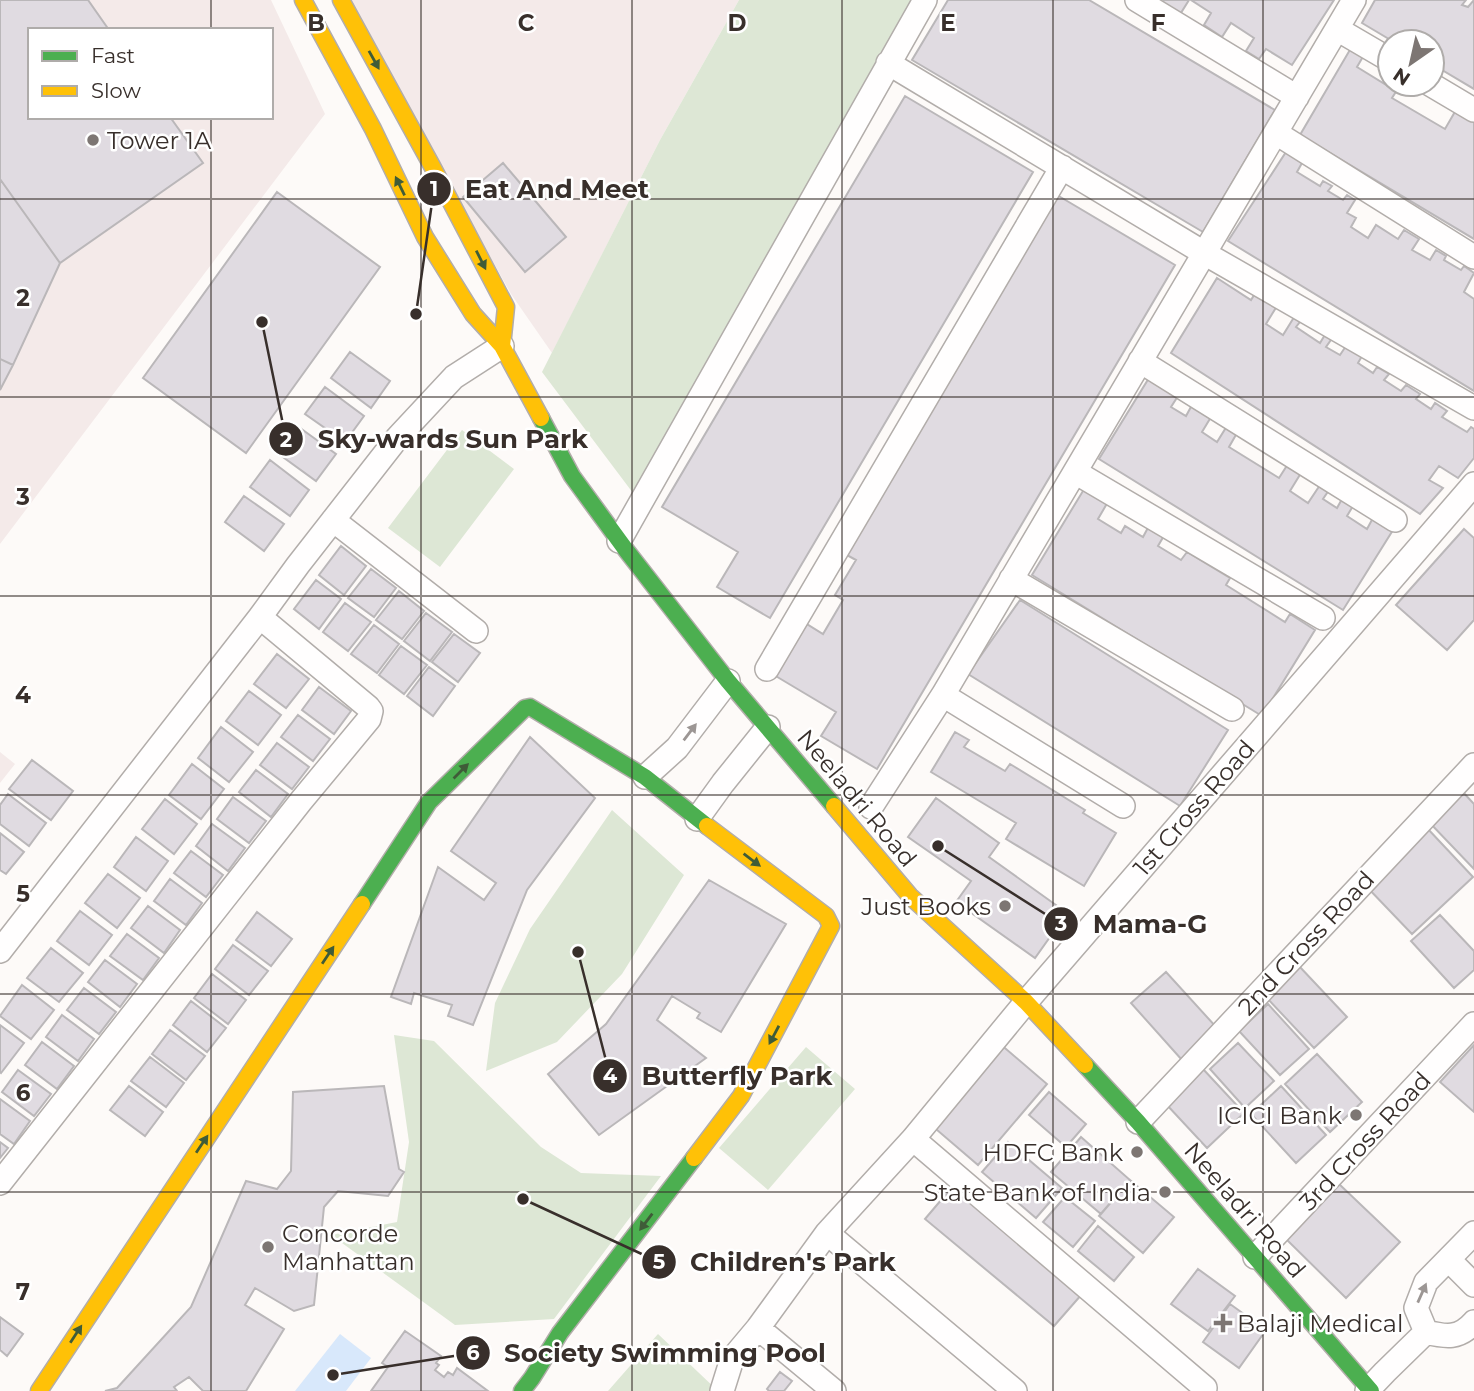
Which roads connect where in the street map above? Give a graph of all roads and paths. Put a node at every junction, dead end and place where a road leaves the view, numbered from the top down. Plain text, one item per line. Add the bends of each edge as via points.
1 (303, 0) edge
2 (341, 0) edge
3 (925, 0) edge
4 (1137, 0) edge
5 (1354, 0) edge
6 (1337, 29) junction
7 (1376, 52) edge
8 (888, 63) junction
9 (1446, 93) edge
10 (1297, 97) junction
11 (1474, 110) edge
12 (388, 120) junction
13 (1276, 134) junction
14 (1062, 167) junction
15 (1204, 253) junction
16 (1474, 257) edge
17 (502, 346) junction
18 (1140, 361) junction
19 (1474, 408) edge
20 (1075, 472) junction
21 (1474, 484) edge
22 (333, 520) junction
23 (1395, 520) dead end
24 (619, 541) junction
25 (1011, 579) junction
26 (260, 617) junction
27 (1323, 618) dead end
28 (476, 631) dead end
29 (767, 669) dead end
30 (728, 681) junction
31 (943, 695) junction
32 (1232, 709) dead end
33 (768, 727) junction
34 (1474, 765) edge
35 (645, 777) junction
36 (1123, 806) dead end
37 (871, 807) dead end
38 (697, 819) junction
39 (0, 951) edge
40 (1026, 1002) junction
41 (1474, 1024) edge
42 (1138, 1122) junction
43 (913, 1139) junction
44 (0, 1183) edge
45 (828, 1233) junction
46 (1474, 1233) edge
47 (1255, 1257) junction
48 (1449, 1259) junction
49 (1474, 1285) edge
50 (1474, 1322) edge
51 (758, 1328) junction
52 (1426, 1332) junction
53 (1369, 1390) edge
54 (39, 1391) edge
55 (522, 1391) edge
56 (722, 1391) edge
57 (834, 1391) edge
58 (1015, 1391) edge
59 (1202, 1391) edge

1 - 12 main road, Neeladri Road
2 -> 12 main road, Neeladri Road
3 - 8 street
4 - 10 street
5 - 6 street
6 - 7 street
6 - 10 street
8 - 14 street
8 - 24 street
9 - 11 street
10 - 13 street
17 -> 12 main road, Neeladri Road via 473,314 425,237
12 -> 17 main road, Neeladri Road via 506,307
13 - 15 street
13 - 16 street
14 - 15 street
14 - 29 street
15 - 18 street
15 - 19 street
17 - 22 street via 454,377 398,437
17 - 24 main road, Neeladri Road via 572,476
18 - 20 street
18 - 23 street
20 - 25 street
20 - 27 street
21 - 40 street, 1st Cross Road
22 - 26 street
22 - 28 street
24 - 30 main road, Neeladri Road
25 - 31 street
25 - 32 street
26 - 39 street
26 - 44 street via 368,707 369,719
30 - 33 main road, Neeladri Road
35 -> 30 street via 677,748
31 - 36 street
31 - 37 street
33 - 38 street
33 - 40 main road, Neeladri Road via 910,897
34 - 42 street, 2nd Cross Road
35 - 38 main road
54 -> 35 main road via 429,802 530,707
38 -> 55 main road via 826,916 830,931 741,1096 560,1333
40 - 42 main road, Neeladri Road
40 - 43 street, 1st Cross Road
41 - 47 street, 3rd Cross Road
42 - 47 main road, Neeladri Road
43 - 45 street, 1st Cross Road
43 - 59 street via 1205,1388
45 - 51 street, 1st Cross Road
45 - 58 street
46 - 48 street
47 - 53 main road, Neeladri Road
48 - 49 street
52 -> 48 street via 1416,1308 1426,1282
50 - 52 street via 1467,1331 1447,1337
51 - 56 street, 1st Cross Road via 732,1359
51 - 57 street
52 - 53 street

